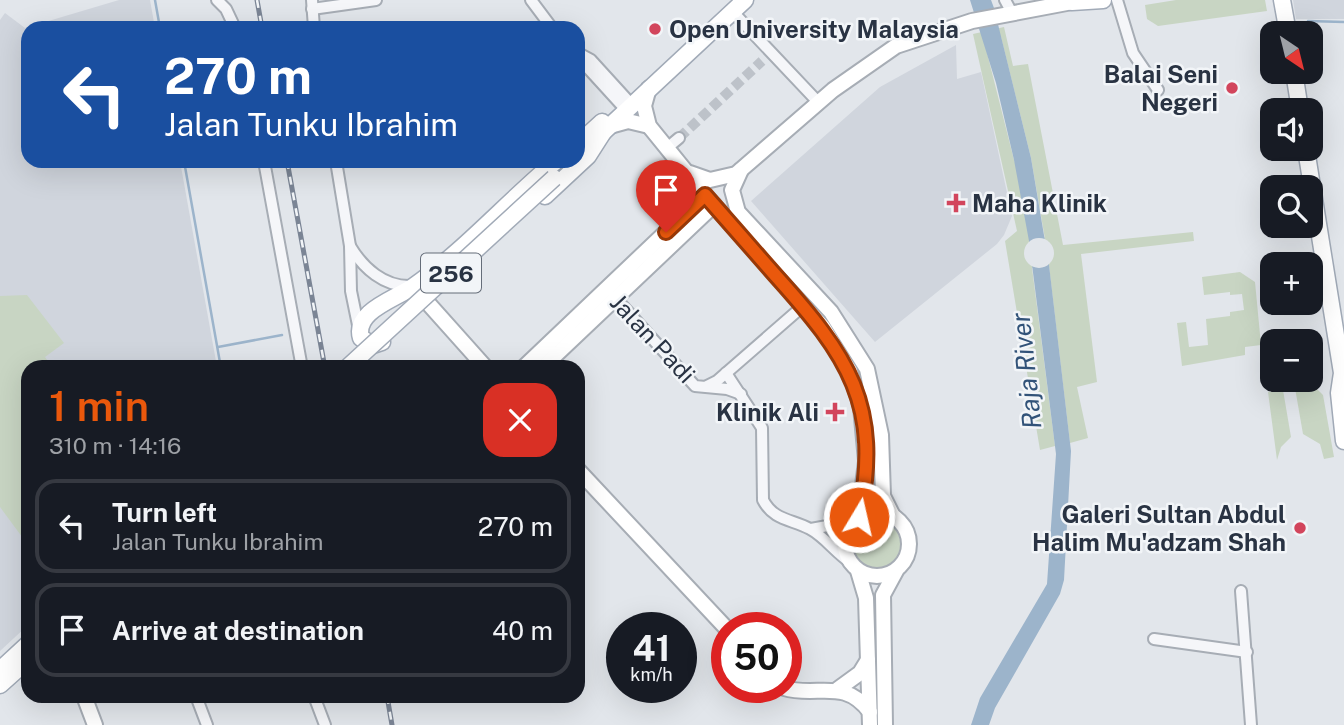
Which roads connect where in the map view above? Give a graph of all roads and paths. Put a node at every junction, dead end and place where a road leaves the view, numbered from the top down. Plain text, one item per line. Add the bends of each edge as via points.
1 (217, 0) edge
2 (376, 0) edge
3 (531, 0) edge
4 (1103, 0) edge
5 (1117, 0) edge
6 (1282, 0) edge
7 (1074, 1) edge
8 (312, 4) edge
9 (738, 6) edge
10 (1006, 9) edge
11 (231, 21) edge
12 (547, 21) edge
13 (1286, 21) edge
14 (771, 52) junction
15 (761, 61) tunnel mouth
16 (585, 65) edge
17 (650, 87) junction
18 (1158, 90) dead end
19 (818, 102) junction
20 (627, 109) junction
21 (649, 126) junction
22 (606, 130) junction
23 (585, 138) edge
24 (679, 138) tunnel mouth
25 (667, 148) junction
26 (585, 150) edge
27 (585, 157) edge
28 (1308, 161) edge
29 (265, 168) edge
30 (337, 168) edge
31 (548, 168) edge
32 (565, 168) edge
33 (576, 168) edge
34 (686, 170) junction
35 (741, 170) junction
36 (709, 200) junction
37 (350, 246) junction
38 (415, 285) junction
39 (611, 293) junction
40 (427, 302) junction
41 (803, 306) junction
42 (360, 332) junction
43 (301, 360) edge
44 (356, 360) edge
45 (479, 360) edge
46 (532, 360) edge
47 (549, 360) edge
48 (726, 373) junction
49 (1343, 373) edge
50 (700, 388) junction
51 (741, 394) junction
52 (1344, 441) edge
53 (585, 468) edge
54 (585, 477) edge
55 (624, 512) dead end
56 (893, 516) junction
57 (857, 519) junction
58 (811, 529) junction
59 (854, 567) junction
60 (896, 570) junction
61 (1241, 591) dead end
62 (711, 612) edge
63 (1154, 639) dead end
64 (1247, 652) junction
65 (21, 653) edge
66 (868, 660) junction
67 (21, 665) edge
68 (2, 678) edge
69 (21, 680) edge
70 (838, 690) junction
71 (802, 691) edge
72 (0, 698) edge
73 (87, 703) edge
74 (199, 703) edge
75 (317, 703) edge
76 (870, 718) edge
77 (95, 725) edge
78 (207, 725) edge
79 (325, 725) edge
80 (886, 725) edge
81 (1251, 725) edge

1 - 11 street
2 - 8 street
3 - 12 street
4 - 7 main road
5 - 18 street via 1133,53
6 - 13 main road
7 - 10 main road
9 - 14 street
9 - 17 main road
10 - 19 main road via 896,46
14 - 15 street
14 - 19 street
16 - 20 street
17 - 20 main road
17 - 21 main road via 644,106
19 - 35 main road
20 - 22 main road
20 - 23 main road via 612,113
21 - 22 main road via 628,121
21 - 25 main road
22 - 26 main road
22 - 27 main road
24 - 25 street
25 - 34 main road
28 - 49 main road
29 - 43 street
30 - 37 street
31 - 38 main road
32 - 44 main road, 256, bridge
33 - 40 main road
34 - 35 main road via 717,180
34 - 36 main road
35 - 56 main road via 732,190 738,212 815,294 863,362 881,428 883,496
36 - 39 main road
36 - 41 main road
37 - 38 street via 375,275 399,285
37 - 42 street via 351,291
38 - 42 main road via 365,316
39 - 46 main road
39 - 47 main road
39 - 50 street, Jalan Padi
40 - 42 main road via 377,345 366,343
40 - 45 main road
41 - 48 street
41 - 57 main road via 841,354 855,384 866,461
48 - 50 street
48 - 51 street
49 - 52 main road via 1339,393
50 - 51 street
51 - 58 street via 762,428 763,500 777,517
53 - 55 street
54 - 62 main road
56 - 57 main road via 874,512
56 - 60 main road via 909,538 909,550
57 - 58 street
57 - 59 main road via 845,541
58 - 59 street
59 - 60 main road via 877,577
59 - 66 main road via 866,598
60 - 80 main road via 883,595
61 - 64 street
63 - 64 street
64 - 81 street
65 - 68 main road
66 - 70 main road via 860,673
66 - 76 main road
67 - 68 main road
69 - 72 main road
70 - 71 main road
70 - 76 main road via 858,698
73 - 77 main road
74 - 78 street
75 - 79 street

